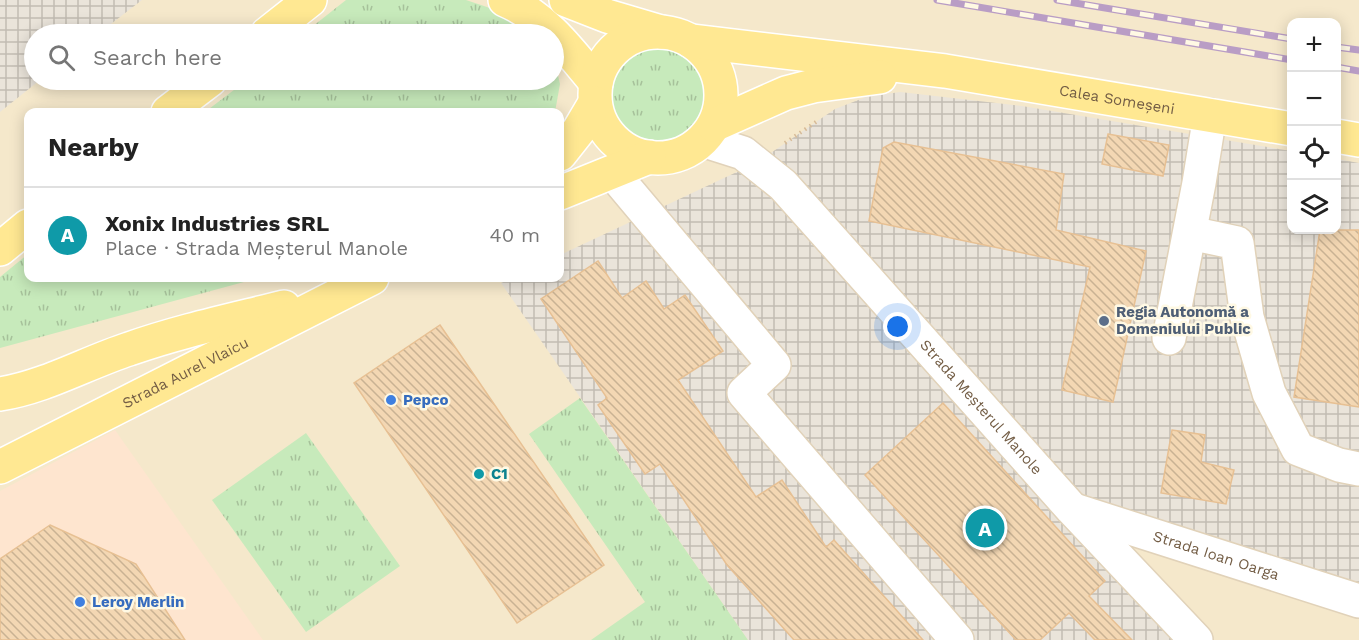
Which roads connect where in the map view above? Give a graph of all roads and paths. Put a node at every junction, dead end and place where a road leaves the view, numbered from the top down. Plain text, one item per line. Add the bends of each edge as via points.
1 (310, 0) edge
2 (505, 0) edge
3 (566, 0) edge
4 (280, 24) edge
5 (544, 24) edge
6 (677, 37) junction
7 (564, 51) edge
8 (945, 71) junction
9 (197, 90) edge
10 (596, 94) junction
11 (173, 108) edge
12 (1210, 115) junction
13 (1287, 128) edge
14 (708, 133) junction
15 (1341, 137) edge
16 (1359, 140) edge
17 (564, 149) edge
18 (649, 158) junction
19 (612, 172) junction
20 (564, 191) edge
21 (24, 229) edge
22 (1190, 233) junction
23 (0, 249) edge
24 (363, 282) edge
25 (335, 295) junction
26 (1169, 338) dead end
27 (0, 394) edge
28 (0, 467) edge
29 (1359, 470) edge
30 (1072, 509) junction
31 (1359, 601) edge
32 (957, 640) edge
33 (1196, 640) edge

1 - 4 main road
2 - 5 main road
3 - 6 main road, Calea Someșeni
6 - 8 main road, Calea Someșeni
6 - 10 main road via 645,34 628,40 602,66
6 - 14 main road via 705,54 716,69 720,107
7 - 10 main road
8 - 12 main road, Calea Someșeni
8 - 14 main road, Calea Someșeni via 856,78 786,93
9 - 11 main road
10 - 17 main road via 579,130
10 - 18 main road via 601,123 613,140 629,152
12 - 13 main road, Calea Someșeni
12 - 22 street
14 - 18 main road via 687,151 668,158
14 - 30 street, Strada Meșterul Manole via 743,153 783,185
15 - 16 main road
18 - 19 main road
19 - 20 main road
19 - 32 street via 774,364 744,393
21 - 23 main road
22 - 26 street
22 - 29 street via 1237,243 1246,316 1269,393 1298,449
24 - 25 main road, Strada Aurel Vlaicu
25 - 27 main road via 198,328
25 - 28 main road, Strada Aurel Vlaicu
30 - 31 street, Strada Ioan Oarga
30 - 33 street, Strada Meșterul Manole

